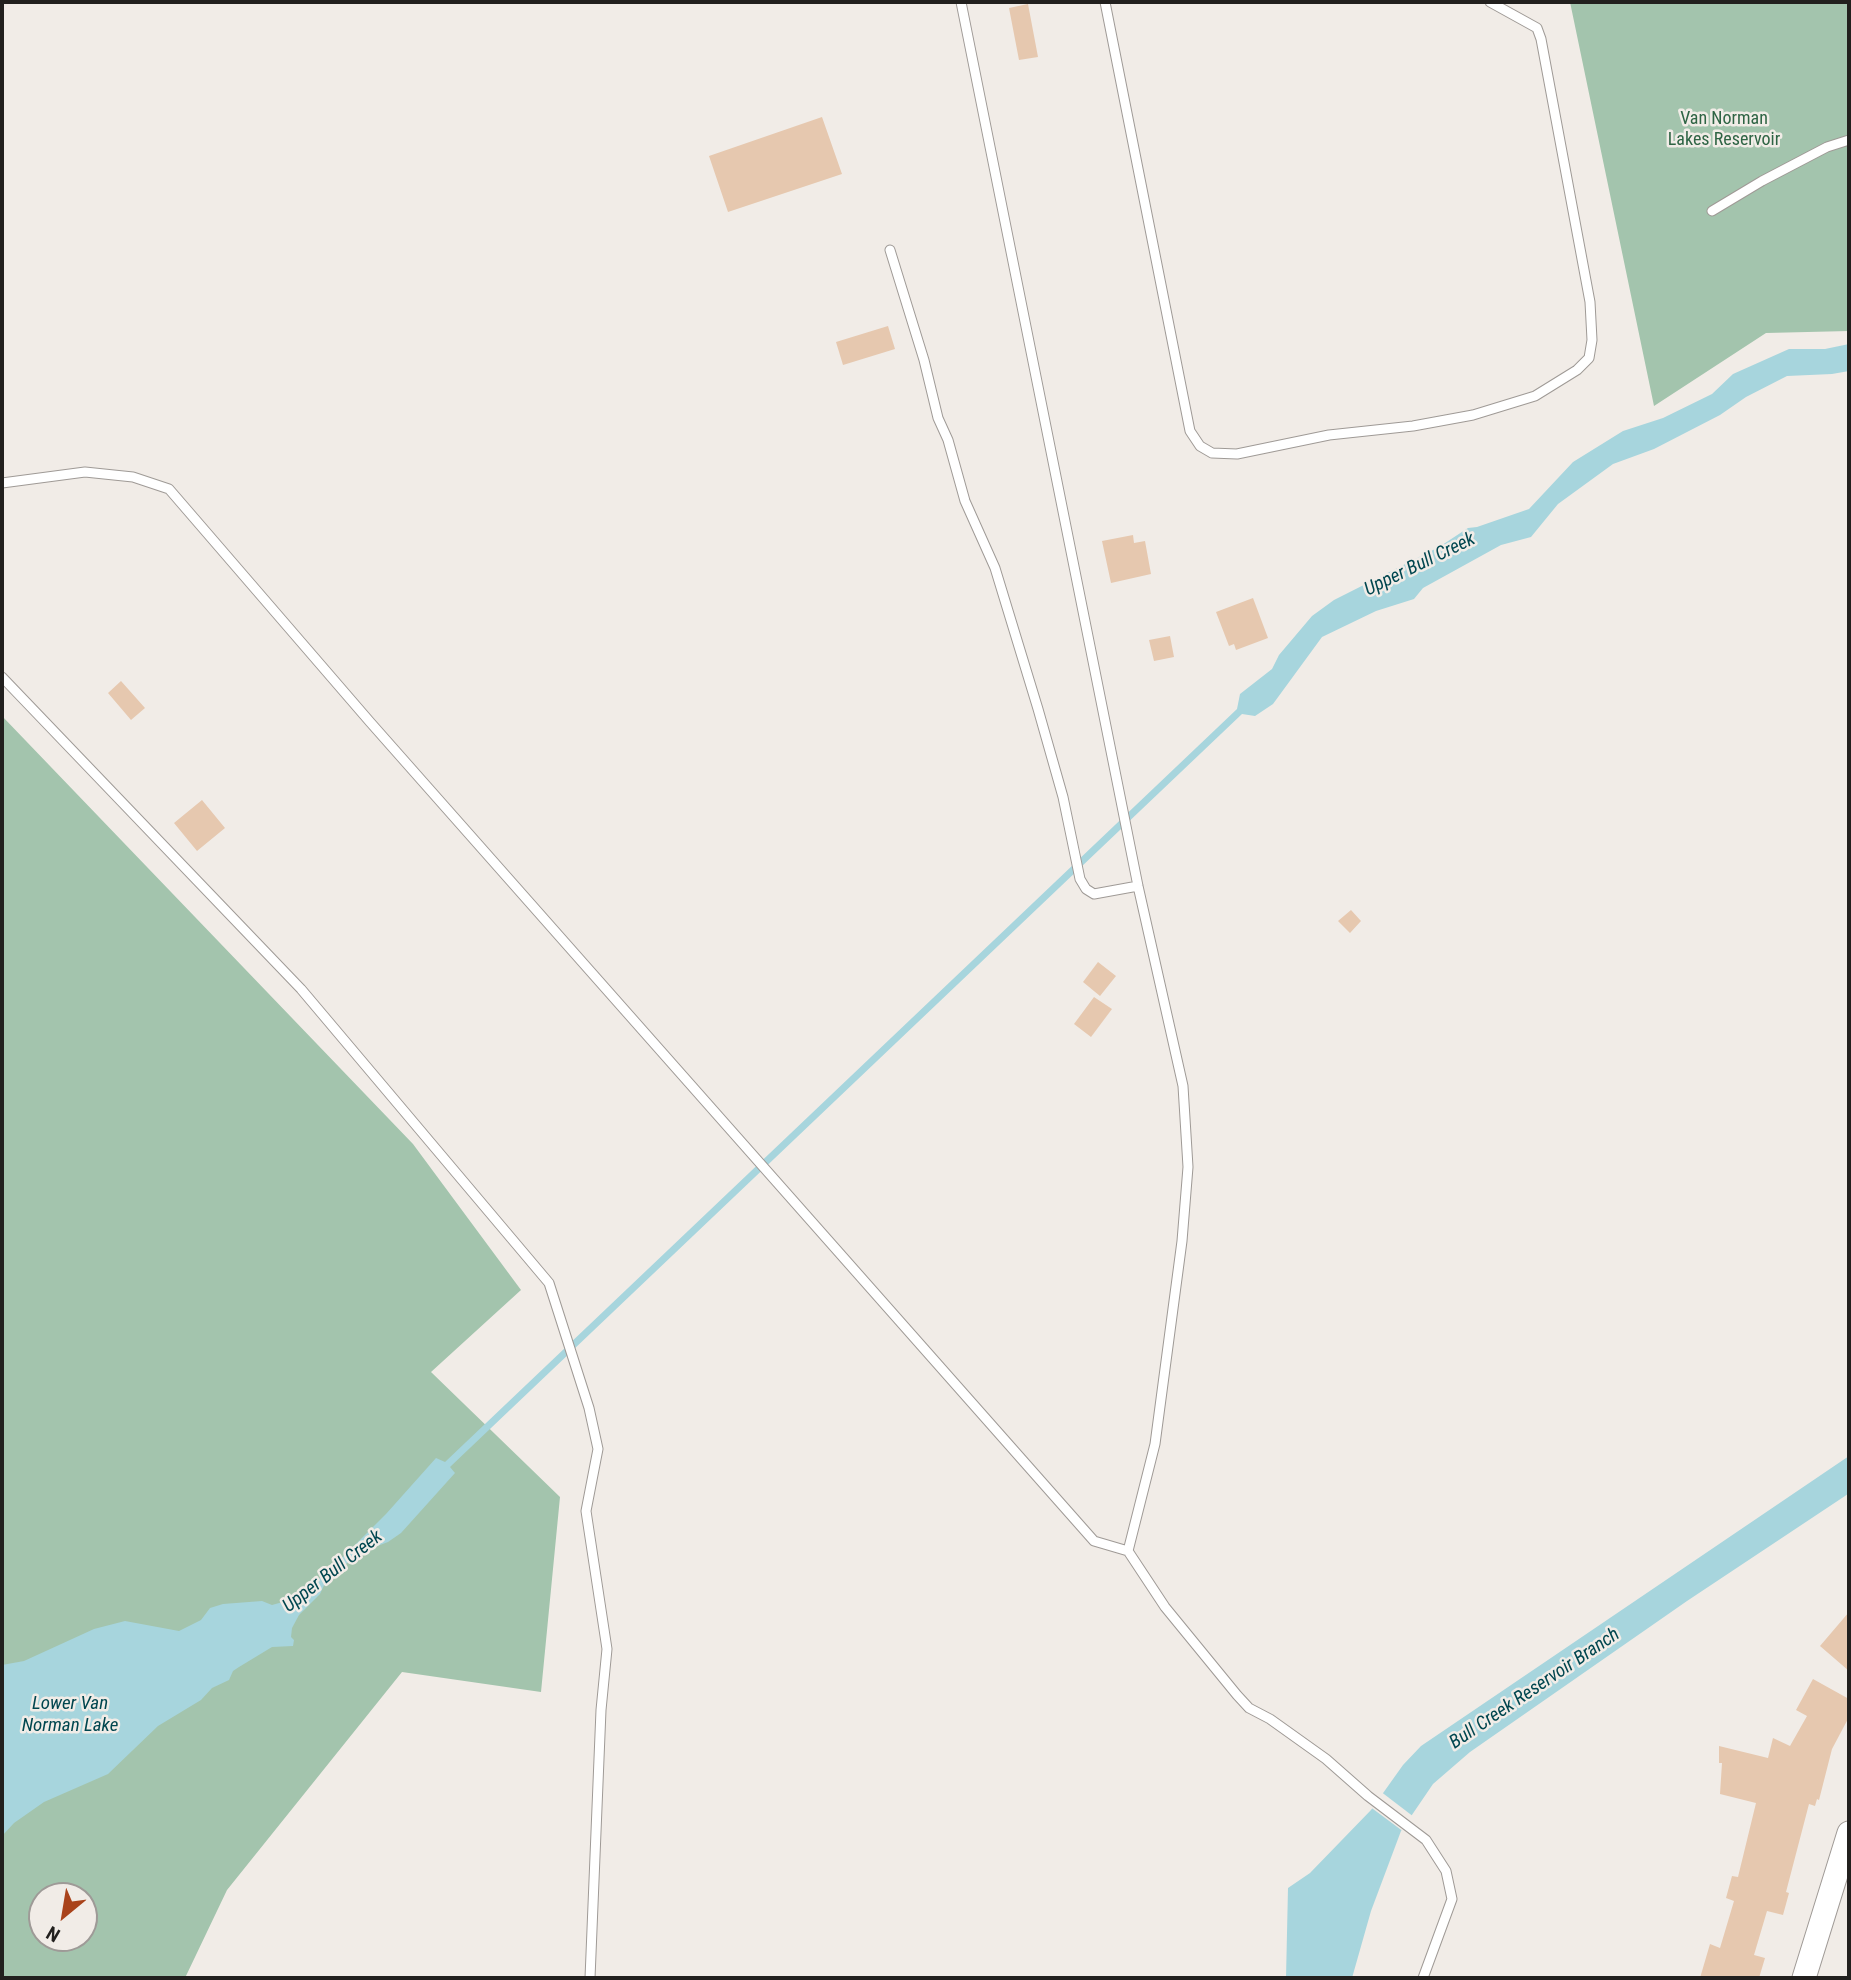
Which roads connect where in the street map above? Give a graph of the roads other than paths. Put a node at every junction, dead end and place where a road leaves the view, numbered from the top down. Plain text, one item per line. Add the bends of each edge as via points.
1 (961, 2) edge
2 (1105, 2) edge
3 (1490, 2) edge
4 (1849, 140) edge
5 (1712, 211) dead end
6 (890, 250) dead end
7 (2, 483) edge
8 (2, 677) edge
9 (1138, 886) junction
10 (1128, 1551) junction
11 (1849, 1833) edge
12 (590, 1978) edge
13 (1423, 1978) edge
14 (1804, 1978) edge

1 - 9 lane
2 - 3 lane via 1190,431 1200,446 1212,453 1237,454 1329,435 1473,415 1535,396 1589,358 1590,302 1541,38 1536,28
4 - 5 lane via 1740,192
6 - 9 lane via 938,418 965,501 995,568 1038,709 1080,879 1090,893
7 - 10 lane via 85,472 132,477 169,489 1094,1541
8 - 12 lane via 301,989 549,1283 598,1449 586,1511 607,1649
9 - 10 lane via 1182,1086 1188,1167 1155,1444
10 - 13 lane via 1165,1607 1243,1702 1326,1759 1426,1840 1446,1871 1452,1899
11 - 14 street

